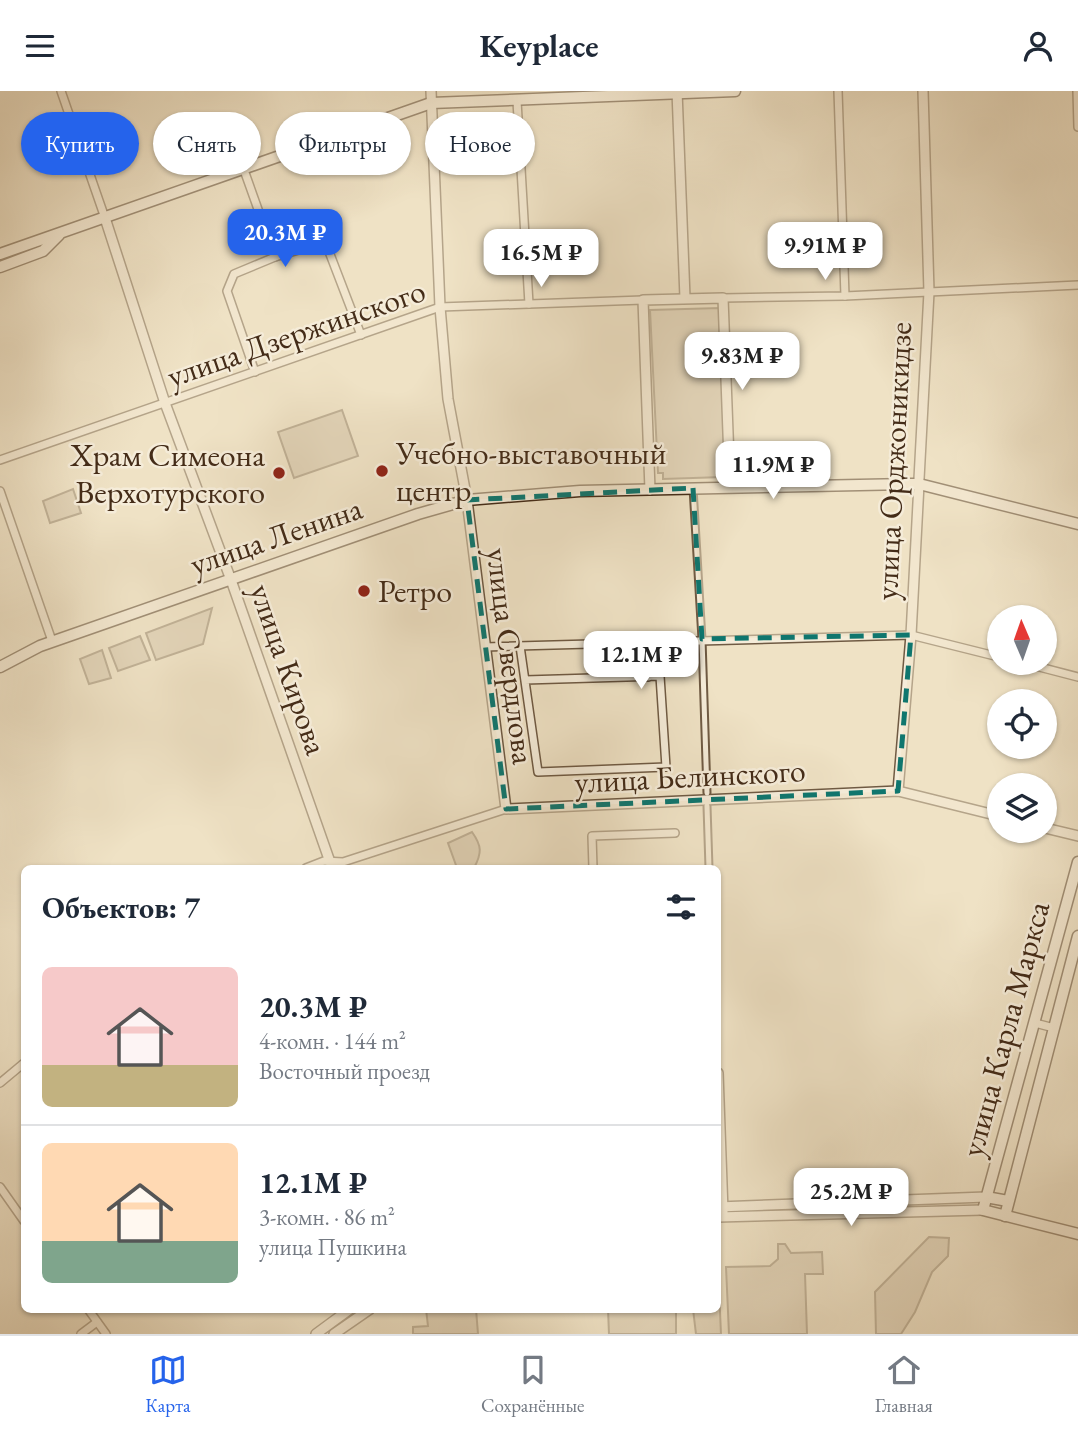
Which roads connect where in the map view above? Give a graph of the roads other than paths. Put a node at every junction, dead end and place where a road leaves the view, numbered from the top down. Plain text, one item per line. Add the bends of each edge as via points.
1 (61, 91) edge
2 (431, 91) edge
3 (735, 91) edge
4 (838, 91) edge
5 (923, 91) edge
6 (1077, 91) edge
7 (677, 92) edge
8 (517, 101) junction
9 (431, 103) junction
10 (1078, 127) edge
11 (261, 164) edge
12 (230, 175) edge
13 (246, 175) edge
14 (105, 218) junction
15 (61, 232) junction
16 (0, 254) edge
17 (275, 257) junction
18 (0, 268) edge
19 (1078, 285) edge
20 (929, 292) junction
21 (845, 296) junction
22 (723, 297) junction
23 (685, 298) junction
24 (643, 300) junction
25 (529, 304) junction
26 (440, 307) junction
27 (361, 335) junction
28 (255, 372) junction
29 (165, 403) junction
30 (0, 460) edge
31 (919, 482) junction
32 (730, 485) junction
33 (650, 488) junction
34 (693, 488) junction
35 (0, 491) edge
36 (466, 498) junction
37 (1078, 522) edge
38 (231, 578) junction
39 (911, 635) junction
40 (702, 639) junction
41 (52, 640) junction
42 (646, 641) junction
43 (520, 646) junction
44 (485, 647) junction
45 (987, 654) edge
46 (0, 665) edge
47 (1057, 672) edge
48 (648, 677) junction
49 (1078, 677) edge
50 (525, 680) junction
51 (898, 791) junction
52 (706, 793) dead end
53 (707, 806) dead end
54 (506, 809) junction
55 (987, 813) edge
56 (1057, 831) edge
57 (675, 833) dead end
58 (1078, 836) edge
59 (1078, 862) edge
60 (314, 865) edge
61 (331, 865) edge
62 (593, 865) edge
63 (709, 865) edge
64 (1078, 936) edge
65 (1035, 1023) junction
66 (1054, 1028) junction
67 (21, 1066) edge
68 (0, 1083) edge
69 (0, 1187) edge
70 (986, 1197) junction
71 (1008, 1201) junction
72 (983, 1210) junction
73 (721, 1212) edge
74 (721, 1212) edge
75 (1005, 1216) junction
76 (21, 1217) edge
77 (1078, 1234) edge
78 (91, 1313) edge
79 (345, 1313) edge
80 (364, 1313) edge
81 (97, 1322) junction
82 (81, 1334) edge
83 (106, 1334) edge
84 (316, 1334) edge
85 (334, 1334) edge

1 - 14 street, улица Кирова
2 - 9 street, улица Свердлова
3 - 7 main road
4 - 21 street
5 - 20 street, улица Орджоникидзе
6 - 10 street
7 - 8 main road
7 - 23 street
8 - 9 main road
8 - 25 street
9 - 11 main road
9 - 26 street, улица Свердлова
12 - 14 main road
13 - 17 street
14 - 15 main road
14 - 29 street, улица Кирова
15 - 16 main road
15 - 18 main road via 43,251
17 - 27 street via 315,245 328,250
17 - 28 street via 234,274 227,291
19 - 20 street, улица Дзержинского
20 - 21 street, улица Дзержинского
20 - 31 street, улица Орджоникидзе
21 - 22 street, улица Дзержинского
22 - 23 street, улица Дзержинского
22 - 32 street
23 - 24 street, улица Дзержинского
24 - 25 street, улица Дзержинского
24 - 33 street
25 - 26 street, улица Дзержинского
26 - 27 street, улица Дзержинского
26 - 36 street, улица Свердлова via 448,399
27 - 28 street, улица Дзержинского
28 - 29 street, улица Дзержинского
29 - 30 street, улица Дзержинского
29 - 38 street, улица Кирова
31 - 32 main road, улица Ленина
31 - 37 main road, улица Ленина
31 - 39 street, улица Орджоникидзе
32 - 33 main road
32 - 34 main road, улица Ленина
33 - 34 main road, улица Ленина
33 - 36 main road, улица Ленина
34 - 40 street
35 - 41 street
36 - 38 main road, улица Ленина
36 - 44 street, улица Свердлова
38 - 41 main road, улица Ленина
38 - 61 street, улица Кирова
39 - 40 street
39 - 45 street
39 - 51 street, улица Орджоникидзе
40 - 42 street
40 - 52 street
41 - 46 main road, улица Ленина
42 - 43 street
42 - 48 street
43 - 44 street
43 - 50 street
44 - 54 street, улица Свердлова
47 - 49 street
48 - 50 street
48 - 50 street via 660,676 666,767 538,772
51 - 54 street, улица Белинского
51 - 55 street, улица Белинского
53 - 63 street
54 - 61 street, улица Белинского
56 - 58 street
57 - 62 street via 592,836
59 - 65 main road, улица Карла Маркса
60 - 61 street, улица Белинского via 324,861
64 - 66 main road, улица Карла Маркса
65 - 66 street
65 - 70 main road, улица Карла Маркса
66 - 71 main road, улица Карла Маркса
67 - 68 street
69 - 76 street
70 - 71 main road
70 - 72 main road, улица Карла Маркса
70 - 73 street
71 - 75 main road, улица Карла Маркса
72 - 74 street
72 - 75 main road
75 - 77 main road
78 - 81 street
79 - 84 street
80 - 85 street
81 - 82 street
81 - 83 street

